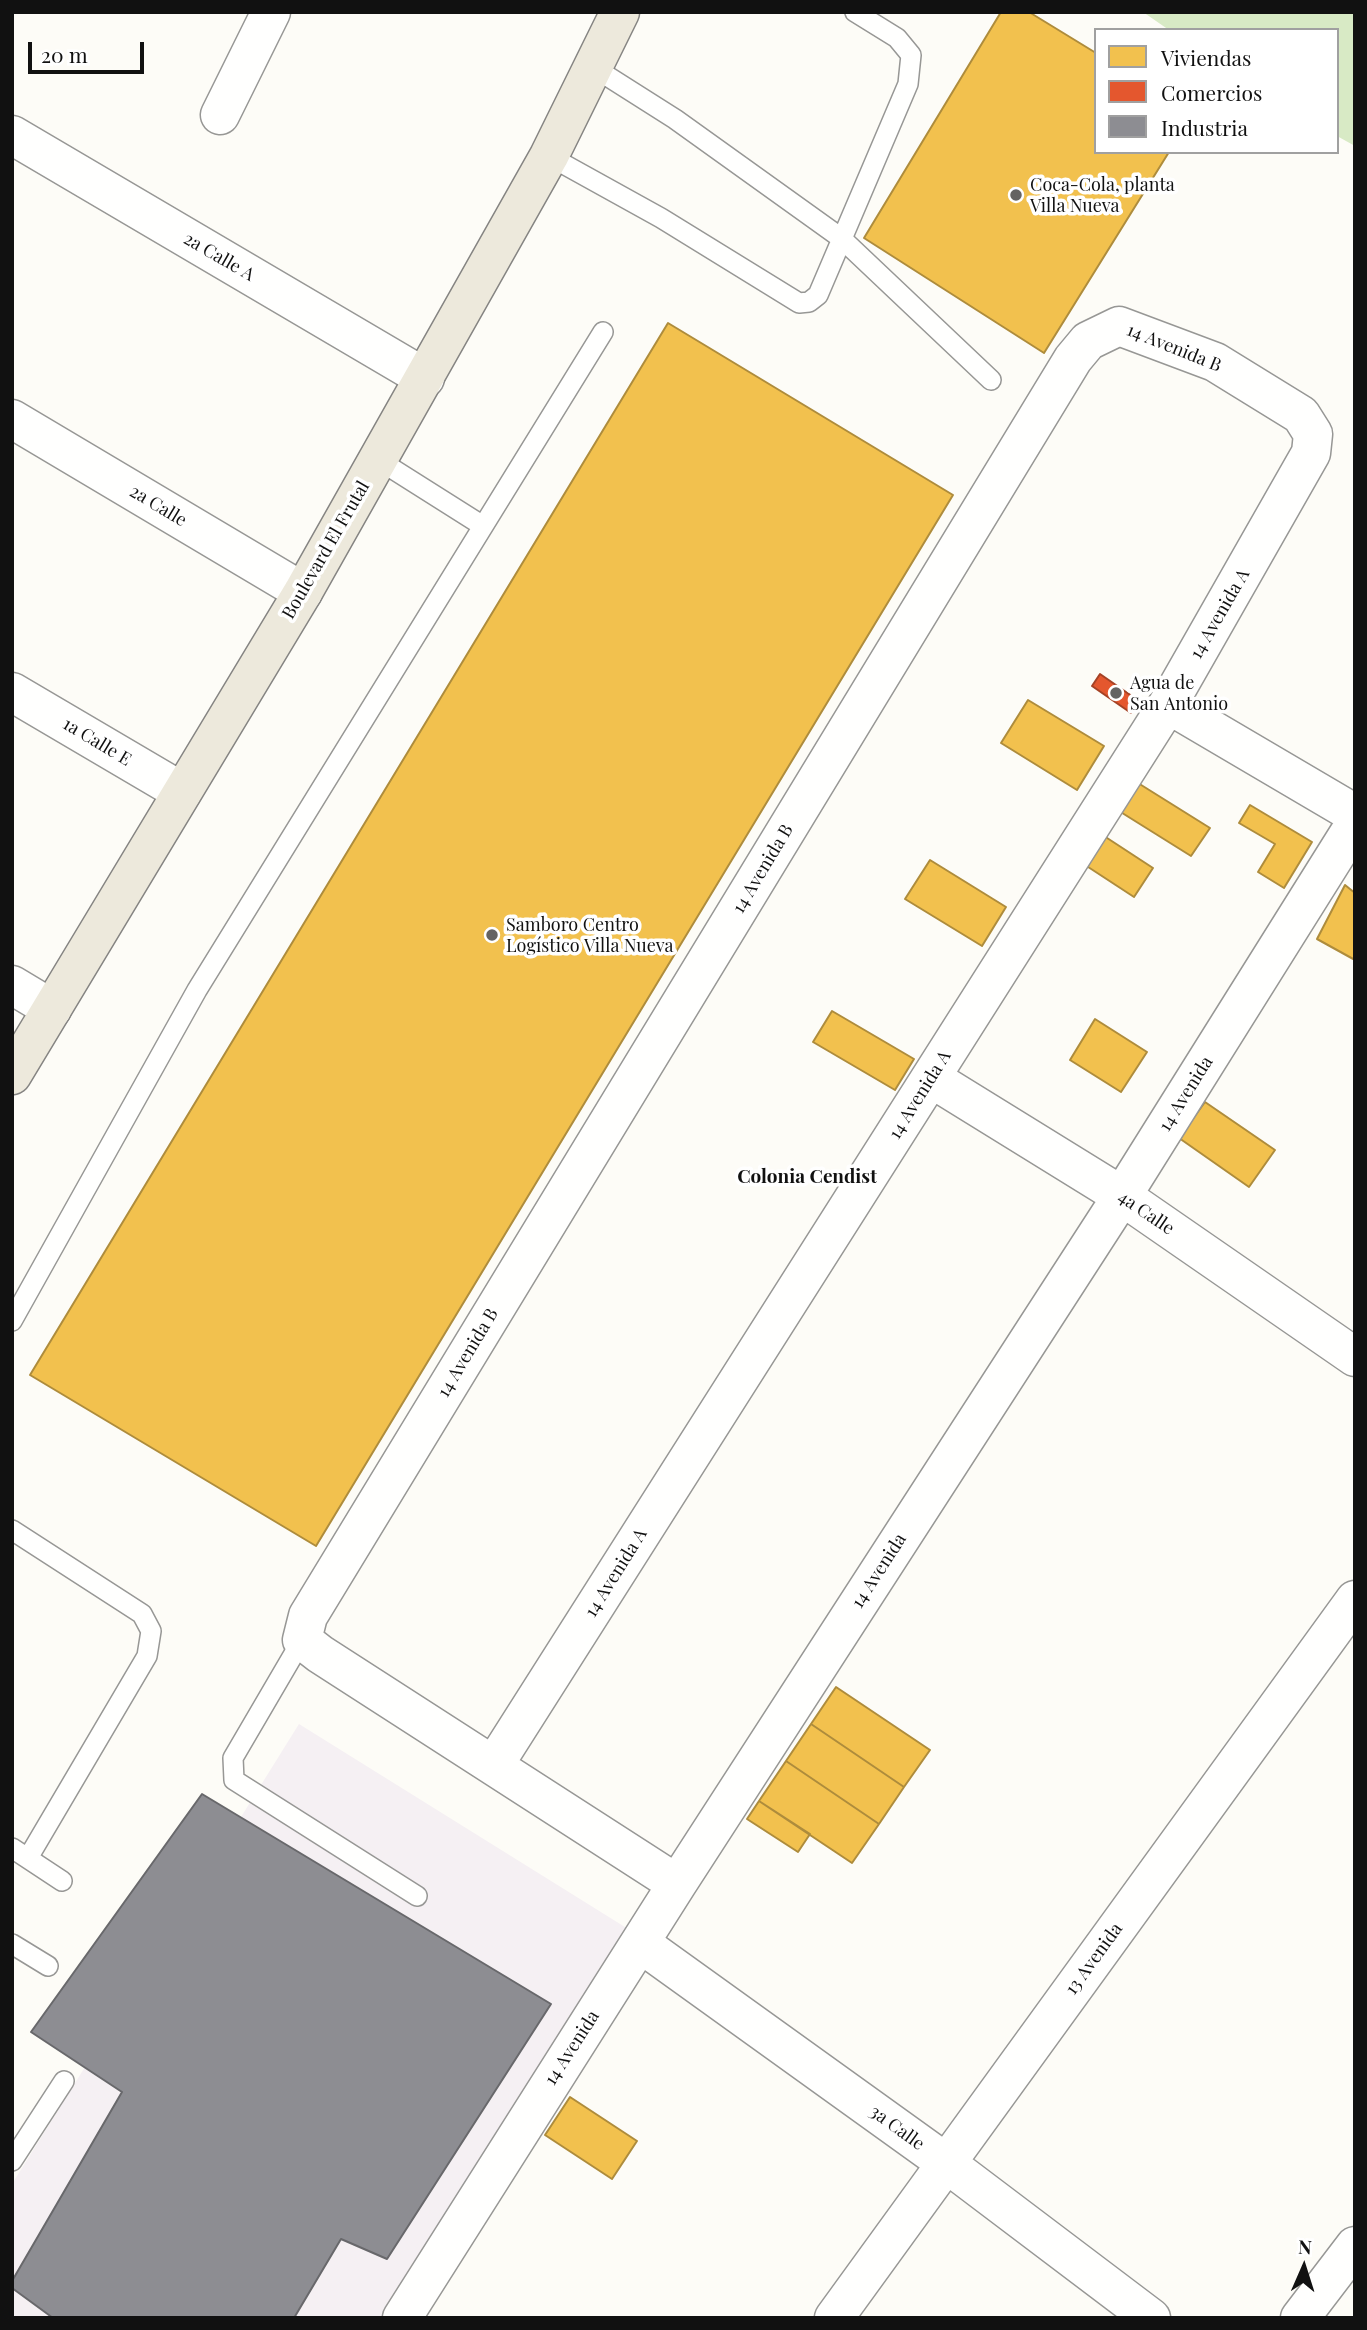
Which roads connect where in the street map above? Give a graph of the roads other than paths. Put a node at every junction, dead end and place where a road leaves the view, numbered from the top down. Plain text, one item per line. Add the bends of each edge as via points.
1 (271, 12) edge
2 (620, 12) edge
3 (855, 12) edge
4 (593, 67) junction
5 (220, 115) dead end
6 (12, 135) edge
7 (549, 156) junction
8 (841, 238) junction
9 (603, 332) dead end
10 (425, 378) junction
11 (991, 380) dead end
12 (12, 419) edge
13 (1311, 453) joint
14 (377, 459) junction
15 (483, 526) junction
16 (303, 593) junction
17 (12, 692) edge
18 (1168, 704) junction
19 (182, 792) junction
20 (1355, 814) edge
21 (1355, 824) edge
22 (12, 985) edge
23 (52, 1009) junction
24 (12, 1075) edge
25 (931, 1078) junction
26 (1122, 1196) junction
27 (12, 1321) edge
28 (1355, 1357) edge
29 (12, 1530) edge
30 (1355, 1601) edge
31 (302, 1640) junction
32 (494, 1765) junction
33 (20, 1853) edge
34 (62, 1881) dead end
35 (677, 1884) junction
36 (417, 1896) dead end
37 (640, 1943) junction
38 (12, 1944) edge
39 (48, 1966) dead end
40 (64, 2081) dead end
41 (12, 2161) edge
42 (946, 2163) junction
43 (1355, 2246) edge
44 (401, 2318) edge
45 (834, 2318) edge
46 (1151, 2318) edge
47 (1300, 2318) edge

1 - 5 street
2 - 4 main road, Boulevard El Frutal
3 - 8 lane via 897,38 911,55 908,84
4 - 7 main road, Boulevard El Frutal
4 - 8 lane via 675,119
6 - 10 street, 2a Calle A
7 - 8 lane via 662,218 799,303 818,295
7 - 10 main road, Boulevard El Frutal
8 - 11 lane
9 - 15 lane
10 - 14 main road, Boulevard El Frutal
12 - 16 street, 2a Calle
13 - 18 street, 14 Avenida A
13 - 31 street, 14 Avenida B via 1312,434 1301,415 1215,362 1119,326 1088,341 308,1616
14 - 15 lane
14 - 16 main road, Boulevard El Frutal
15 - 27 lane via 197,990
16 - 19 main road, Boulevard El Frutal
17 - 19 street, 1a Calle E
18 - 20 street
18 - 25 street, 14 Avenida A
19 - 23 main road, Boulevard El Frutal
21 - 26 street, 14 Avenida
22 - 23 street
23 - 24 main road, Boulevard El Frutal
25 - 26 street, 4a Calle
25 - 32 street, 14 Avenida A
26 - 28 street, 4a Calle
26 - 35 street, 14 Avenida
29 - 33 lane via 142,1614 151,1631 147,1656
30 - 42 street, 13 Avenida
31 - 32 street
31 - 36 lane via 233,1758 234,1780
32 - 35 street
33 - 34 lane
35 - 37 street, 14 Avenida
37 - 42 street, 3a Calle
37 - 44 street, 14 Avenida
38 - 39 lane
40 - 41 lane
42 - 45 street, 13 Avenida
42 - 46 street, 3a Calle
43 - 47 street

